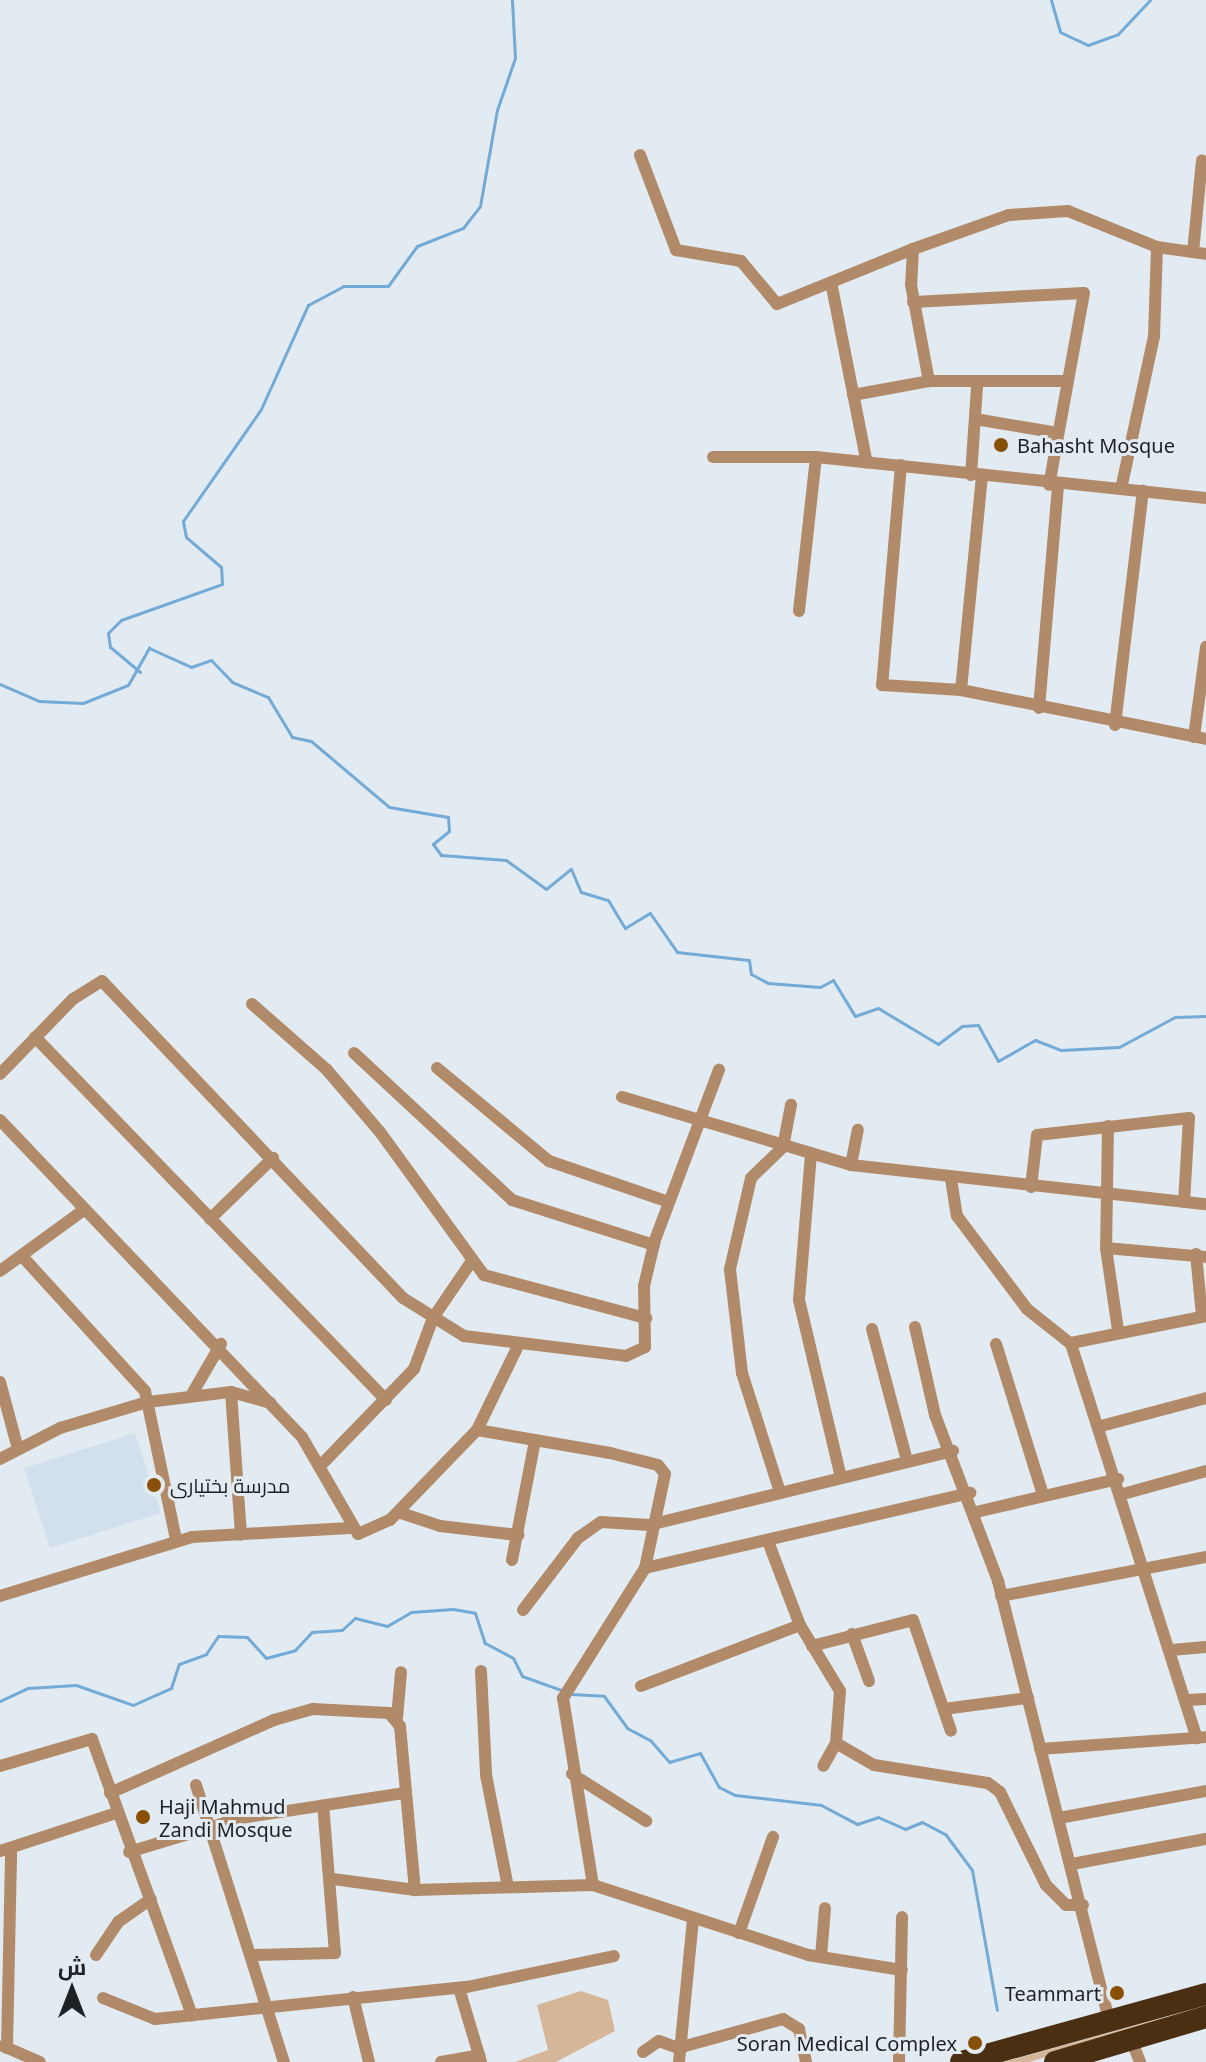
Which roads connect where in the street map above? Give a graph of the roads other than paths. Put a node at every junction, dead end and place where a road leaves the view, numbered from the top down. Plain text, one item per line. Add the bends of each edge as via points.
1 (640, 155) dead end
2 (1202, 160) dead end
3 (1157, 247) junction
4 (913, 249) junction
5 (1200, 253) edge
6 (832, 287) junction
7 (913, 302) junction
8 (929, 381) junction
9 (1067, 381) junction
10 (977, 386) junction
11 (853, 395) junction
12 (975, 419) junction
13 (1058, 433) junction
14 (713, 457) dead end
15 (816, 457) junction
16 (867, 463) junction
17 (901, 465) junction
18 (977, 476) junction
19 (1054, 485) junction
20 (1121, 489) junction
21 (1143, 491) junction
22 (1206, 498) edge
23 (799, 611) dead end
24 (1206, 647) edge
25 (961, 690) junction
26 (1039, 708) junction
27 (1115, 725) junction
28 (1200, 738) edge
29 (252, 1004) dead end
30 (35, 1037) junction
31 (354, 1053) dead end
32 (437, 1068) dead end
33 (719, 1070) dead end
34 (0, 1074) edge
35 (622, 1097) dead end
36 (791, 1105) dead end
37 (0, 1120) edge
38 (703, 1124) junction
39 (1108, 1126) junction
40 (858, 1130) dead end
41 (783, 1147) junction
42 (811, 1154) junction
43 (273, 1158) junction
44 (851, 1165) junction
45 (951, 1179) junction
46 (1031, 1187) junction
47 (1108, 1198) junction
48 (669, 1202) junction
49 (1184, 1202) junction
50 (1206, 1204) edge
51 (85, 1209) junction
52 (210, 1219) junction
53 (654, 1245) junction
54 (1106, 1248) junction
55 (22, 1256) junction
56 (1201, 1256) edge
57 (471, 1262) junction
58 (0, 1271) edge
59 (1204, 1316) edge
60 (433, 1318) junction
61 (646, 1318) junction
62 (915, 1327) dead end
63 (872, 1329) dead end
64 (1118, 1330) junction
65 (1071, 1343) junction
66 (221, 1344) junction
67 (519, 1344) junction
68 (996, 1344) dead end
69 (0, 1382) edge
70 (231, 1392) junction
71 (192, 1394) junction
72 (1206, 1398) edge
73 (386, 1400) junction
74 (2, 1401) edge
75 (148, 1402) junction
76 (271, 1403) junction
77 (1101, 1426) junction
78 (477, 1430) junction
79 (535, 1440) junction
80 (18, 1449) junction
81 (953, 1451) junction
82 (0, 1459) edge
83 (907, 1461) junction
84 (323, 1463) junction
85 (1206, 1471) edge
86 (840, 1474) junction
87 (1118, 1479) junction
88 (779, 1489) junction
89 (970, 1493) junction
90 (1123, 1494) junction
91 (1043, 1495) junction
92 (398, 1512) junction
93 (976, 1512) junction
94 (649, 1525) junction
95 (350, 1528) junction
96 (241, 1535) junction
97 (518, 1535) junction
98 (176, 1540) junction
99 (769, 1544) junction
100 (1206, 1557) edge
101 (512, 1560) dead end
102 (645, 1568) junction
103 (1143, 1568) junction
104 (0, 1596) edge
105 (1001, 1596) junction
106 (523, 1610) dead end
107 (800, 1625) junction
108 (852, 1634) junction
109 (812, 1646) junction
110 (1206, 1647) edge
111 (1171, 1650) junction
112 (481, 1671) dead end
113 (401, 1672) dead end
114 (869, 1681) dead end
115 (641, 1686) dead end
116 (1028, 1698) junction
117 (1206, 1699) edge
118 (1187, 1700) junction
119 (944, 1709) junction
120 (397, 1718) junction
121 (951, 1731) dead end
122 (1201, 1737) edge
123 (836, 1743) junction
124 (1040, 1749) junction
125 (0, 1766) edge
126 (823, 1766) dead end
127 (572, 1774) junction
128 (196, 1785) dead end
129 (1206, 1791) edge
130 (110, 1793) junction
131 (405, 1793) junction
132 (323, 1805) junction
133 (116, 1813) junction
134 (1059, 1818) junction
135 (646, 1821) dead end
136 (214, 1825) junction
137 (773, 1837) dead end
138 (1206, 1839) edge
139 (5, 1850) edge
140 (129, 1852) junction
141 (1072, 1864) junction
142 (333, 1879) junction
143 (593, 1885) junction
144 (508, 1887) junction
145 (415, 1890) junction
146 (151, 1899) junction
147 (1083, 1905) junction
148 (825, 1908) dead end
149 (902, 1917) dead end
150 (693, 1920) junction
151 (739, 1933) junction
152 (96, 1955) dead end
153 (255, 1955) junction
154 (614, 1956) dead end
155 (821, 1957) junction
156 (902, 1970) junction
157 (459, 1988) junction
158 (1206, 1994) edge
159 (353, 1997) junction
160 (103, 1998) dead end
161 (269, 2007) junction
162 (192, 2016) junction
163 (1206, 2017) edge
164 (1109, 2019) junction
165 (1130, 2037) junction
166 (4, 2046) edge
167 (678, 2048) junction
168 (643, 2052) dead end
169 (480, 2059) edge
170 (40, 2062) edge
171 (284, 2062) edge
172 (369, 2062) edge
173 (441, 2062) edge
174 (679, 2062) edge
175 (806, 2062) edge
176 (899, 2062) edge
177 (961, 2062) edge
178 (1055, 2062) edge
179 (1140, 2062) edge

1 - 6 street via 676,250 741,261 777,304
2 - 5 street
3 - 4 street via 1068,211 1009,215
3 - 5 street
3 - 20 street via 1157,313
4 - 6 street
4 - 7 street
6 - 11 street
7 - 8 street
7 - 9 street via 1084,293
8 - 10 street
8 - 11 street
9 - 10 street
9 - 13 street
10 - 12 street
11 - 16 street
12 - 13 street
12 - 18 street
13 - 19 street
14 - 15 street
15 - 16 street
15 - 23 street
16 - 17 street
17 - 18 street
17 - 25 street via 882,685
18 - 19 street
18 - 25 street
19 - 20 street
19 - 26 street
20 - 21 street
21 - 22 street
21 - 27 street
24 - 28 street
25 - 26 street
26 - 27 street
27 - 28 street
29 - 57 street via 362,1112
30 - 34 street
30 - 43 street via 102,981
30 - 52 street
31 - 53 street via 512,1200
32 - 48 street via 549,1161
33 - 38 street
35 - 38 street
36 - 41 street
37 - 51 street
38 - 41 street
38 - 48 street
39 - 46 street via 1037,1135
39 - 47 street
39 - 49 street via 1189,1118
40 - 44 street
41 - 42 street
41 - 88 street via 751,1178 729,1296 742,1373
42 - 44 street
42 - 86 street via 799,1300
43 - 52 street
43 - 60 street via 378,1274
44 - 45 street
45 - 46 street
45 - 65 street via 957,1216 1027,1309
46 - 47 street
47 - 49 street
47 - 54 street
48 - 53 street
49 - 50 street
51 - 55 street
51 - 66 street
52 - 73 street
53 - 61 street
54 - 56 street
54 - 64 street
55 - 58 street
55 - 75 street
56 - 59 street
57 - 60 street
57 - 61 street via 508,1287
59 - 64 street
60 - 67 street via 464,1336
60 - 73 street via 429,1344
61 - 67 street via 645,1347 626,1356
62 - 81 street via 935,1415
63 - 83 street
64 - 65 street
65 - 77 street
66 - 71 street
66 - 76 street
67 - 78 street
68 - 91 street
69 - 74 street
70 - 71 street
70 - 76 street
70 - 96 street
71 - 75 street
72 - 77 street
73 - 84 street
74 - 80 street
75 - 80 street
75 - 98 street
76 - 84 street
77 - 87 street
78 - 79 street
78 - 92 street
79 - 94 street via 658,1465 665,1489
79 - 97 street
80 - 82 street
81 - 83 street
81 - 89 street
83 - 86 street
84 - 95 street
85 - 90 street
86 - 88 street
87 - 90 street
87 - 91 street
88 - 94 street
89 - 93 street
89 - 99 street
90 - 103 street
91 - 93 street
92 - 95 street via 367,1536
92 - 97 street via 440,1526
93 - 105 street
94 - 102 street
94 - 106 street via 625,1519 588,1528
95 - 96 street
96 - 98 street
97 - 101 street
98 - 104 street
99 - 102 street
99 - 107 street
100 - 103 street
102 - 127 street via 570,1678 563,1698
103 - 105 street
103 - 111 street
105 - 116 street
107 - 109 street
107 - 115 street
108 - 109 street
108 - 114 street
108 - 119 street via 913,1620
109 - 123 street via 840,1691
110 - 111 street
111 - 118 street
112 - 144 street via 486,1775
113 - 120 street
116 - 119 street
116 - 124 street
117 - 118 street
118 - 122 street
119 - 121 street
120 - 130 street via 313,1709
120 - 131 street
122 - 124 street
123 - 126 street
123 - 147 street via 874,1765 988,1783 1000,1792 1046,1885 1066,1905
124 - 134 street
125 - 130 street via 92,1739
127 - 135 street
127 - 143 street
128 - 136 street
129 - 134 street
130 - 133 street
131 - 132 street
131 - 145 street
132 - 136 street
132 - 142 street
133 - 139 street
133 - 140 street
134 - 141 street
136 - 140 street
136 - 153 street
137 - 151 street
138 - 141 street
139 - 166 street
140 - 146 street
141 - 147 street
142 - 145 street
142 - 153 street via 335,1953
143 - 144 street
143 - 150 street
144 - 145 street
146 - 152 street via 118,1922
146 - 162 street
147 - 164 street
148 - 155 street
149 - 156 street
150 - 151 street
150 - 167 street
151 - 155 street
153 - 161 street
154 - 157 street
155 - 156 street
156 - 176 street
157 - 159 street
157 - 169 street
158 - 164 highway
159 - 161 street
159 - 172 street
160 - 162 street via 155,2019
161 - 162 street
161 - 171 street
163 - 165 highway
164 - 177 highway
165 - 178 highway
165 - 179 street
166 - 170 street
167 - 168 street via 659,2041
167 - 174 street
167 - 175 street via 783,2019 799,2029
169 - 173 street

